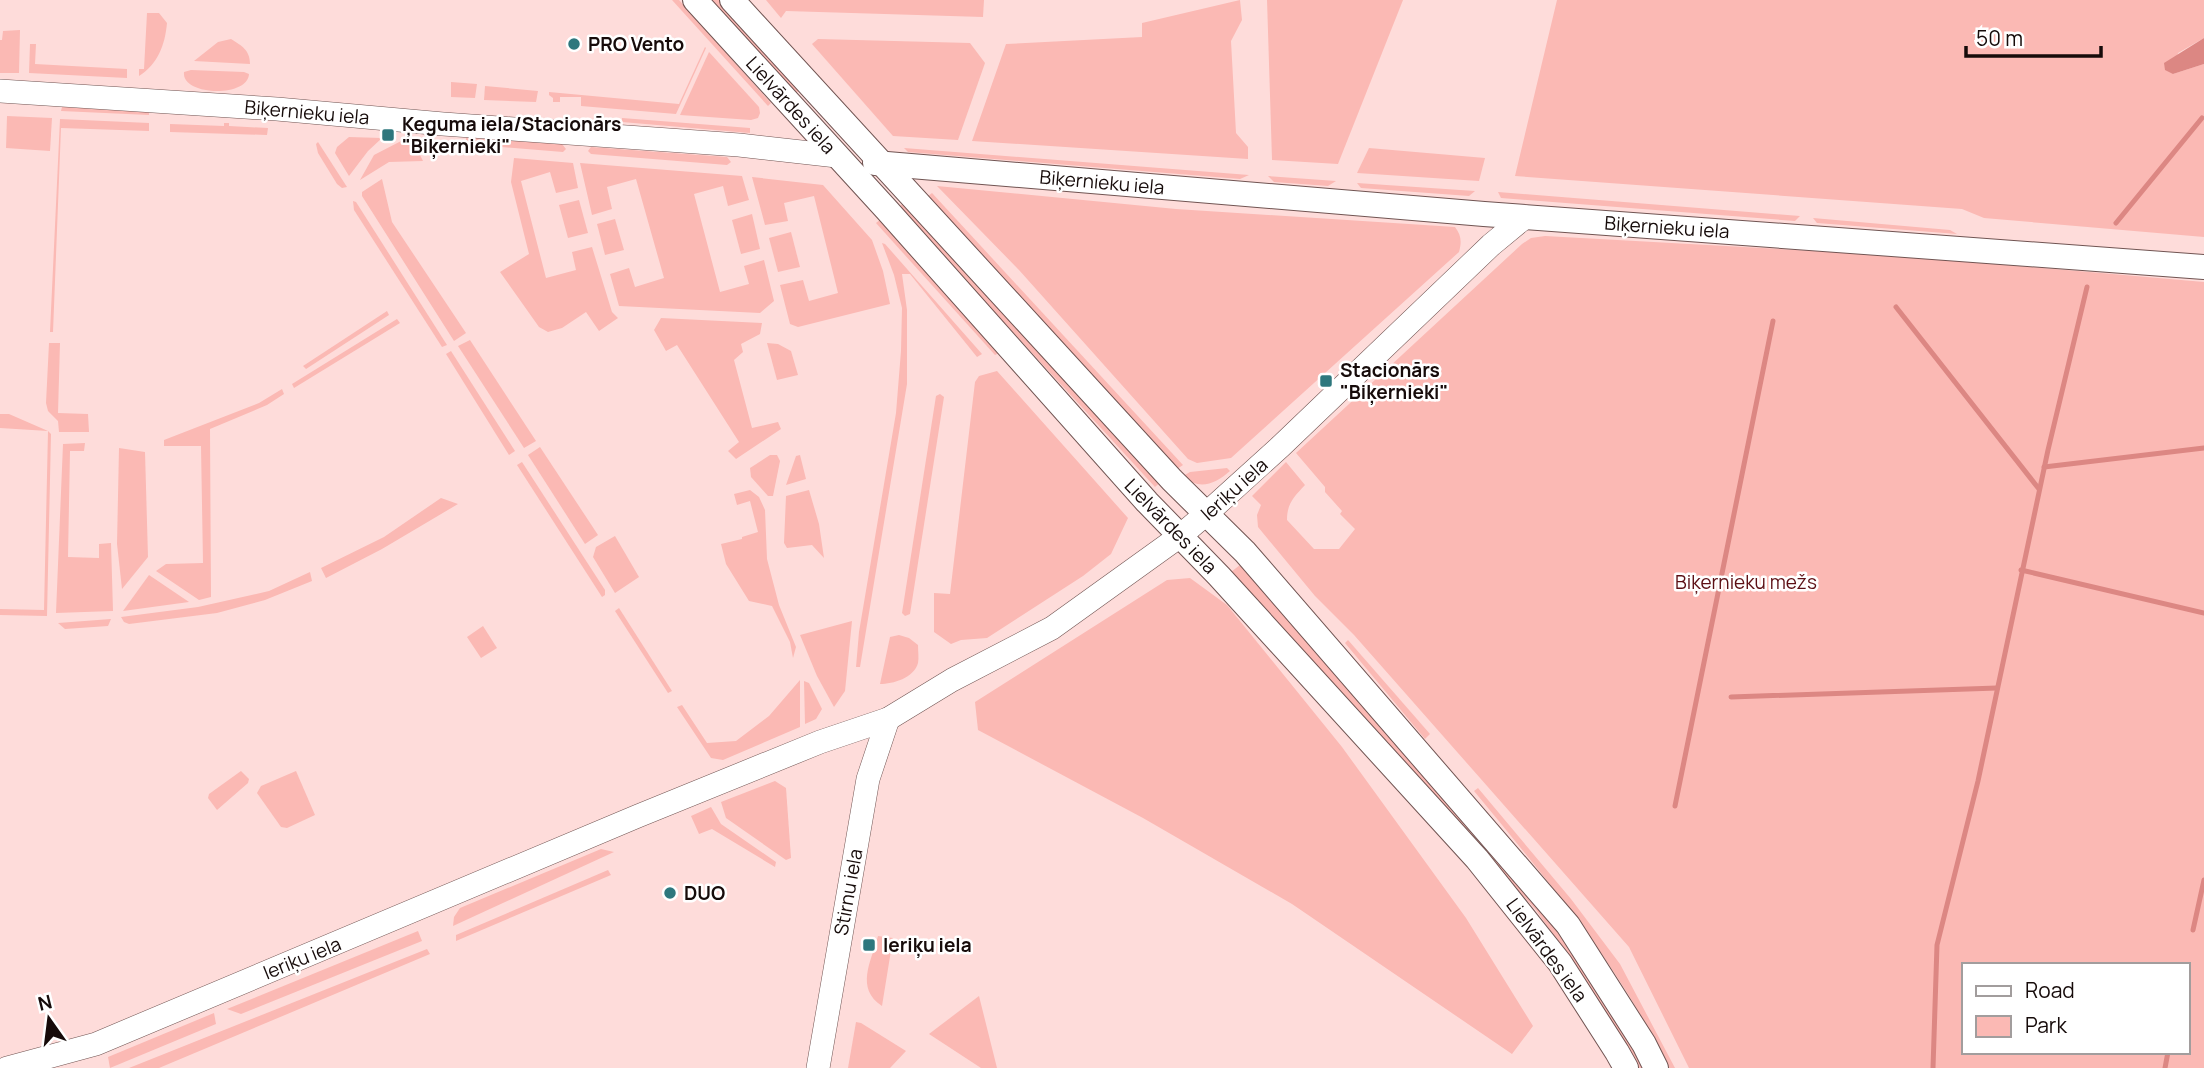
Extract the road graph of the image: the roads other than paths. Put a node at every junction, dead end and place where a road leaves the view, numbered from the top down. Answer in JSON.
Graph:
{"nodes":[{"id":1,"x":695,"y":0,"type":"edge"},
{"id":2,"x":732,"y":0,"type":"edge"},
{"id":3,"x":0,"y":92,"type":"edge"},
{"id":4,"x":837,"y":156,"type":"junction"},
{"id":5,"x":882,"y":164,"type":"junction"},
{"id":6,"x":1524,"y":217,"type":"junction"},
{"id":7,"x":2204,"y":267,"type":"edge"},
{"id":8,"x":1206,"y":514,"type":"junction"},
{"id":9,"x":1180,"y":536,"type":"junction"},
{"id":10,"x":888,"y":719,"type":"junction"},
{"id":11,"x":7,"y":1068,"type":"edge"},
{"id":12,"x":818,"y":1068,"type":"edge"},
{"id":13,"x":1626,"y":1068,"type":"edge"},
{"id":14,"x":1656,"y":1068,"type":"edge"}],
"edges":[{"from":1,"to":4,"type":"main road","name":"Lielvārdes iela"},
{"from":2,"to":5,"type":"main road","name":"Lielvārdes iela"},
{"from":3,"to":4,"type":"street","name":"Biķernieku iela"},
{"from":4,"to":5,"type":"main road","name":"Biķernieku iela"},
{"from":4,"to":9,"type":"main road","name":"Lielvārdes iela"},
{"from":5,"to":6,"type":"main road","name":"Biķernieku iela"},
{"from":5,"to":8,"type":"main road","name":"Lielvārdes iela"},
{"from":6,"to":7,"type":"main road","name":"Biķernieku iela"},
{"from":6,"to":8,"type":"street","name":"Ieriķu iela"},
{"from":8,"to":9,"type":"street","name":"Ieriķu iela"},
{"from":8,"to":14,"type":"main road","name":"Lielvārdes iela"},
{"from":9,"to":10,"type":"street","name":"Ieriķu iela"},
{"from":9,"to":13,"type":"main road","name":"Lielvārdes iela"},
{"from":10,"to":11,"type":"street","name":"Ieriķu iela"},
{"from":10,"to":12,"type":"street","name":"Stirnu iela"}]}
